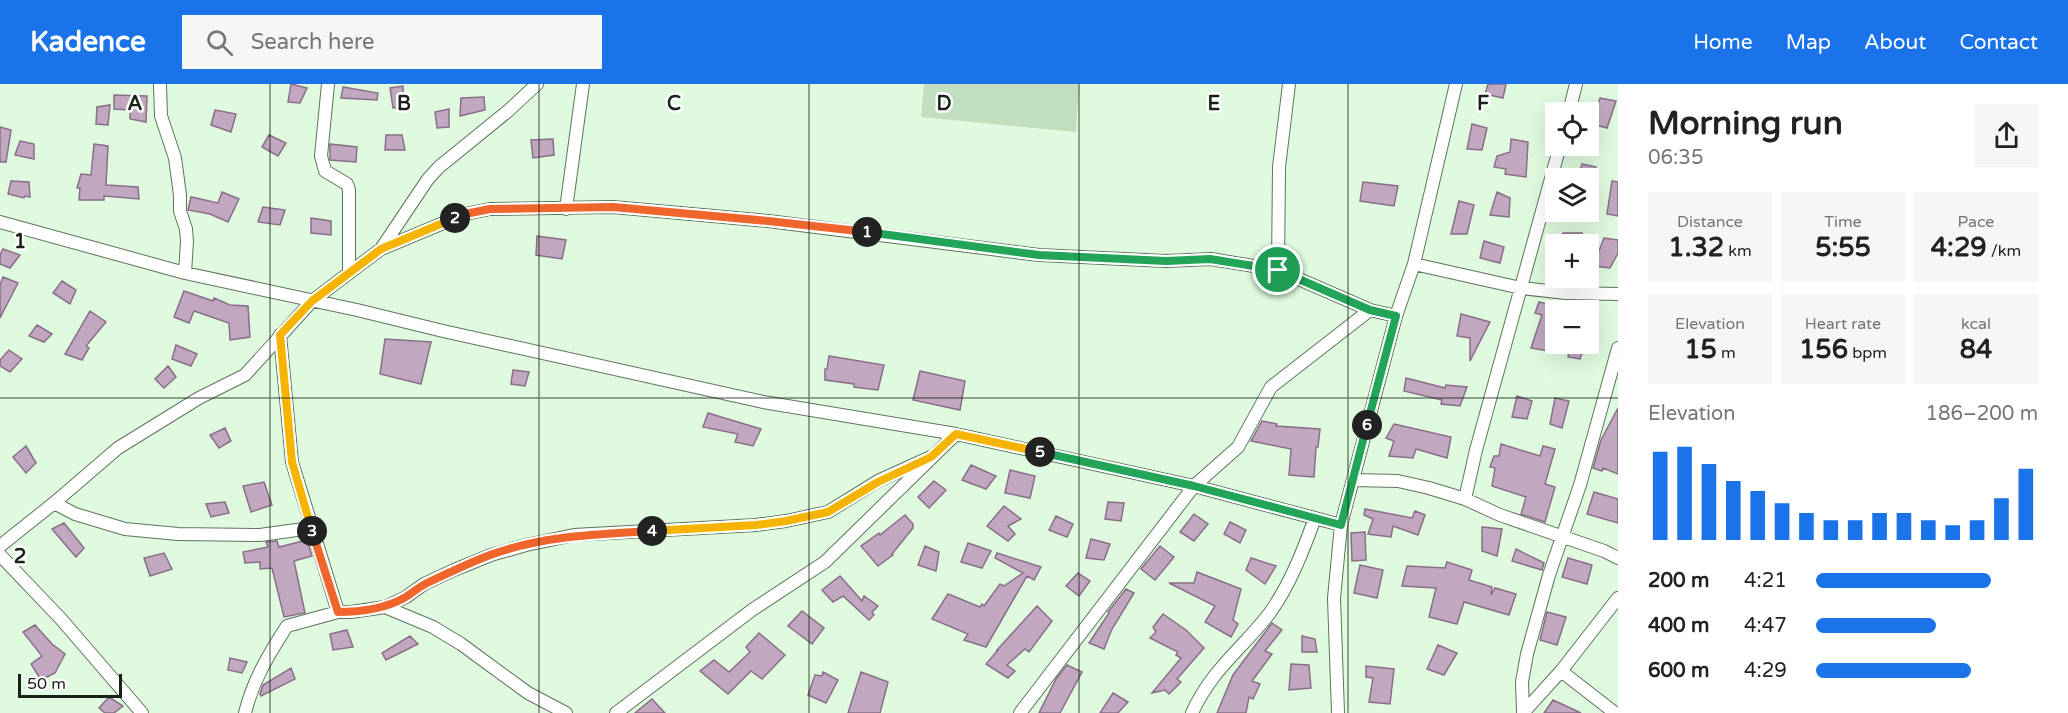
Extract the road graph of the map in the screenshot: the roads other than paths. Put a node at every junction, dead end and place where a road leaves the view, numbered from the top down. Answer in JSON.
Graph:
{"nodes":[{"id":1,"x":160,"y":84,"type":"edge"},
{"id":2,"x":328,"y":84,"type":"edge"},
{"id":3,"x":537,"y":84,"type":"edge"},
{"id":4,"x":583,"y":84,"type":"edge"},
{"id":5,"x":1289,"y":84,"type":"edge"},
{"id":6,"x":1456,"y":84,"type":"edge"},
{"id":7,"x":1576,"y":84,"type":"edge"},
{"id":8,"x":1572,"y":102,"type":"edge"},
{"id":9,"x":1557,"y":156,"type":"edge"},
{"id":10,"x":566,"y":209,"type":"junction"},
{"id":11,"x":0,"y":222,"type":"edge"},
{"id":12,"x":381,"y":249,"type":"junction"},
{"id":13,"x":1414,"y":264,"type":"junction"},
{"id":14,"x":1278,"y":270,"type":"junction"},
{"id":15,"x":185,"y":273,"type":"junction"},
{"id":16,"x":349,"y":273,"type":"junction"},
{"id":17,"x":1521,"y":288,"type":"junction"},
{"id":18,"x":1618,"y":294,"type":"edge"},
{"id":19,"x":312,"y":301,"type":"junction"},
{"id":20,"x":1370,"y":310,"type":"junction"},
{"id":21,"x":1396,"y":316,"type":"junction"},
{"id":22,"x":280,"y":335,"type":"junction"},
{"id":23,"x":1618,"y":348,"type":"edge"},
{"id":24,"x":956,"y":434,"type":"junction"},
{"id":25,"x":931,"y":457,"type":"junction"},
{"id":26,"x":1353,"y":480,"type":"junction"},
{"id":27,"x":1194,"y":486,"type":"junction"},
{"id":28,"x":1465,"y":499,"type":"junction"},
{"id":29,"x":54,"y":503,"type":"junction"},
{"id":30,"x":1315,"y":518,"type":"junction"},
{"id":31,"x":1341,"y":525,"type":"junction"},
{"id":32,"x":311,"y":528,"type":"junction"},
{"id":33,"x":1563,"y":538,"type":"junction"},
{"id":34,"x":0,"y":546,"type":"edge"},
{"id":35,"x":0,"y":555,"type":"edge"},
{"id":36,"x":1618,"y":558,"type":"edge"},
{"id":37,"x":1618,"y":598,"type":"edge"},
{"id":38,"x":385,"y":607,"type":"junction"},
{"id":39,"x":338,"y":612,"type":"junction"},
{"id":40,"x":1561,"y":671,"type":"junction"},
{"id":41,"x":620,"y":712,"type":"edge"},
{"id":42,"x":1523,"y":712,"type":"edge"},
{"id":43,"x":142,"y":713,"type":"edge"},
{"id":44,"x":245,"y":713,"type":"edge"},
{"id":45,"x":566,"y":713,"type":"edge"},
{"id":46,"x":1020,"y":713,"type":"edge"},
{"id":47,"x":1192,"y":713,"type":"edge"},
{"id":48,"x":1338,"y":713,"type":"edge"},
{"id":49,"x":1615,"y":713,"type":"edge"}],
"edges":[{"from":1,"to":15,"type":"street"},
{"from":2,"to":16,"type":"street"},
{"from":3,"to":12,"type":"street"},
{"from":4,"to":10,"type":"street"},
{"from":5,"to":14,"type":"street"},
{"from":6,"to":13,"type":"street"},
{"from":7,"to":8,"type":"street"},
{"from":9,"to":17,"type":"street"},
{"from":10,"to":12,"type":"street"},
{"from":10,"to":14,"type":"street"},
{"from":11,"to":15,"type":"street"},
{"from":12,"to":16,"type":"street"},
{"from":13,"to":17,"type":"street"},
{"from":13,"to":21,"type":"street"},
{"from":14,"to":20,"type":"street"},
{"from":15,"to":19,"type":"street"},
{"from":16,"to":19,"type":"street"},
{"from":17,"to":18,"type":"street"},
{"from":17,"to":28,"type":"street"},
{"from":19,"to":22,"type":"street"},
{"from":19,"to":24,"type":"street"},
{"from":20,"to":21,"type":"street"},
{"from":20,"to":27,"type":"street"},
{"from":21,"to":26,"type":"street"},
{"from":22,"to":29,"type":"street"},
{"from":22,"to":32,"type":"street"},
{"from":23,"to":33,"type":"street"},
{"from":24,"to":25,"type":"street"},
{"from":24,"to":27,"type":"street"},
{"from":25,"to":38,"type":"street"},
{"from":25,"to":41,"type":"street"},
{"from":26,"to":28,"type":"street"},
{"from":26,"to":31,"type":"street"},
{"from":27,"to":30,"type":"street"},
{"from":27,"to":46,"type":"street"},
{"from":28,"to":33,"type":"street"},
{"from":29,"to":32,"type":"street"},
{"from":29,"to":34,"type":"street"},
{"from":30,"to":31,"type":"street"},
{"from":30,"to":47,"type":"street"},
{"from":31,"to":48,"type":"street"},
{"from":32,"to":39,"type":"street"},
{"from":33,"to":36,"type":"street"},
{"from":33,"to":42,"type":"street"},
{"from":35,"to":43,"type":"street"},
{"from":37,"to":40,"type":"street"},
{"from":38,"to":39,"type":"street"},
{"from":38,"to":45,"type":"street"},
{"from":39,"to":44,"type":"street"},
{"from":40,"to":42,"type":"street"},
{"from":40,"to":49,"type":"street"}]}
